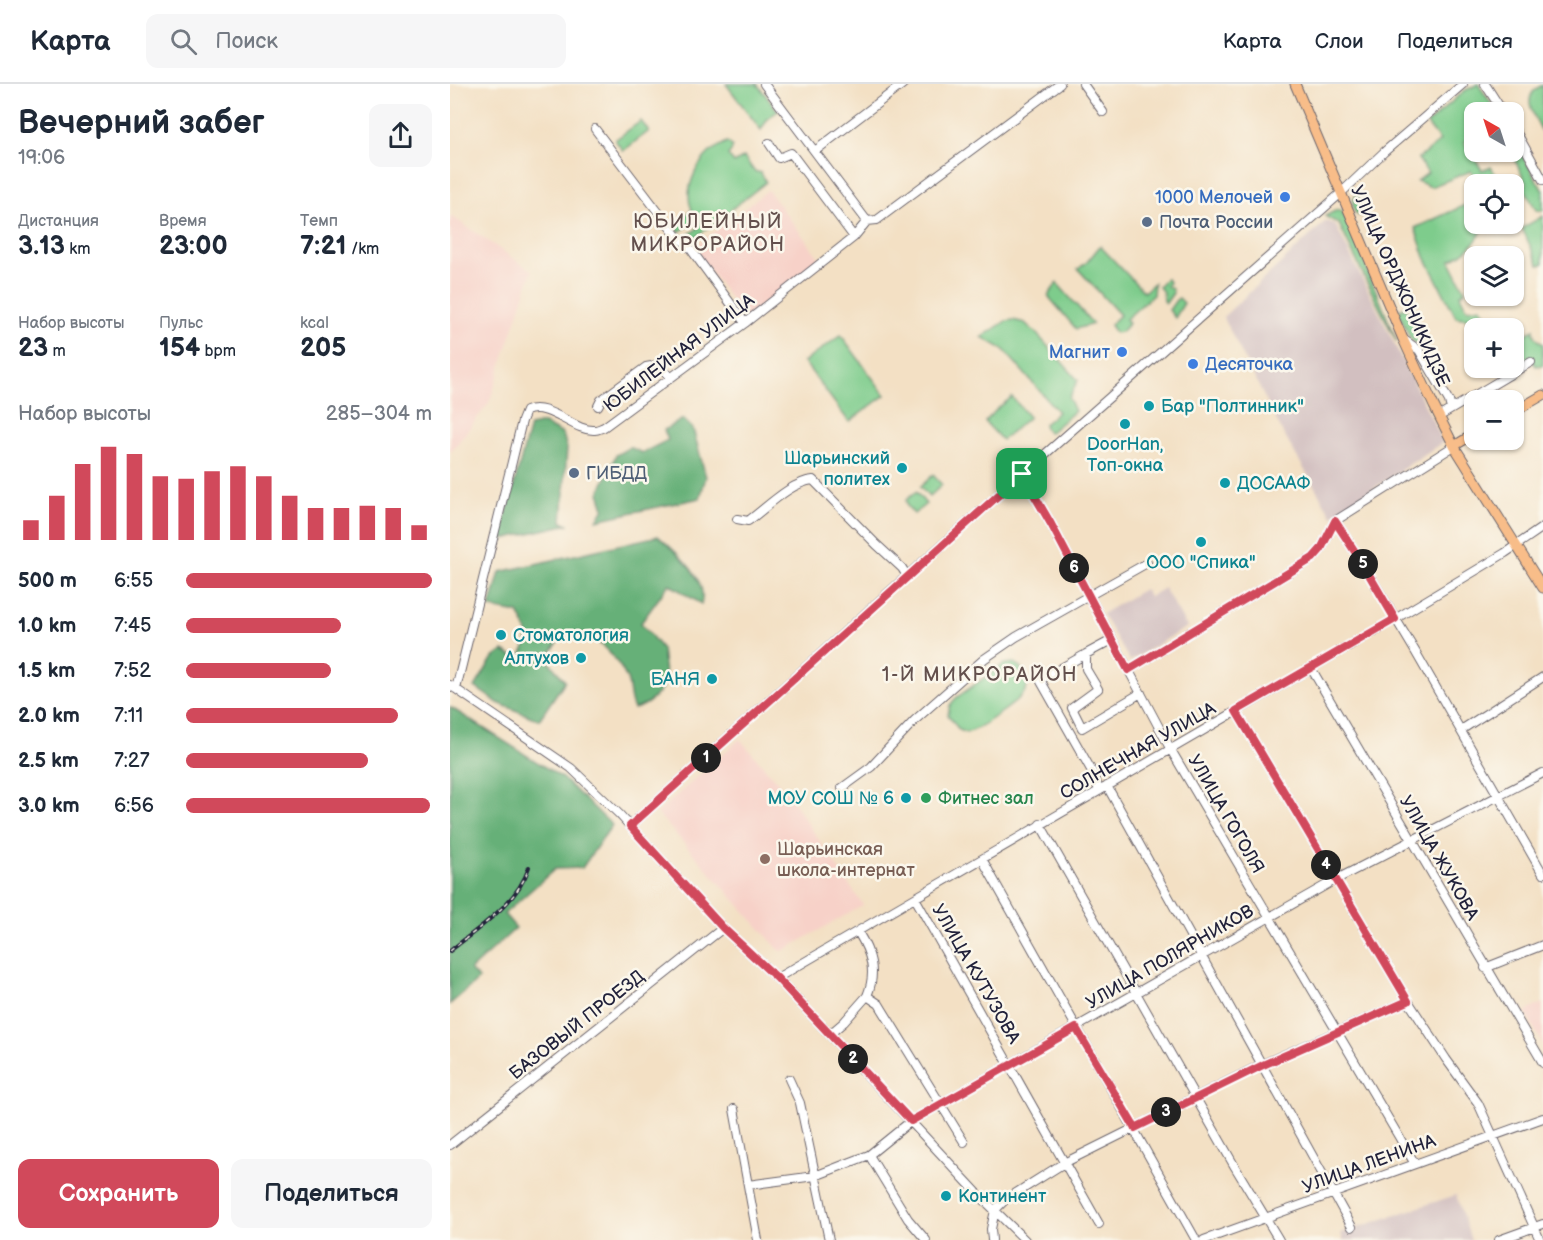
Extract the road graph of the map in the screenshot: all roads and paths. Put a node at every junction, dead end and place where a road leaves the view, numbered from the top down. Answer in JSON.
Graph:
{"nodes":[{"id":1,"x":764,"y":84,"type":"edge"},
{"id":2,"x":903,"y":84,"type":"edge"},
{"id":3,"x":1060,"y":84,"type":"edge"},
{"id":4,"x":1083,"y":84,"type":"edge"},
{"id":5,"x":1295,"y":84,"type":"edge"},
{"id":6,"x":1463,"y":84,"type":"edge"},
{"id":7,"x":1485,"y":84,"type":"edge"},
{"id":8,"x":1497,"y":102,"type":"edge"},
{"id":9,"x":1103,"y":112,"type":"dead end"},
{"id":10,"x":595,"y":129,"type":"dead end"},
{"id":11,"x":769,"y":143,"type":"dead end"},
{"id":12,"x":1524,"y":146,"type":"edge"},
{"id":13,"x":814,"y":151,"type":"junction"},
{"id":14,"x":1543,"y":180,"type":"edge"},
{"id":15,"x":1341,"y":193,"type":"junction"},
{"id":16,"x":867,"y":221,"type":"junction"},
{"id":17,"x":854,"y":237,"type":"junction"},
{"id":18,"x":745,"y":323,"type":"junction"},
{"id":19,"x":1403,"y":339,"type":"junction"},
{"id":20,"x":1532,"y":362,"type":"dead end"},
{"id":21,"x":671,"y":377,"type":"junction"},
{"id":22,"x":1543,"y":395,"type":"edge"},
{"id":23,"x":598,"y":406,"type":"dead end"},
{"id":24,"x":1524,"y":406,"type":"edge"},
{"id":25,"x":1452,"y":410,"type":"junction"},
{"id":26,"x":1440,"y":416,"type":"junction"},
{"id":27,"x":1464,"y":440,"type":"edge"},
{"id":28,"x":1454,"y":446,"type":"junction"},
{"id":29,"x":1022,"y":474,"type":"junction"},
{"id":30,"x":737,"y":519,"type":"dead end"},
{"id":31,"x":1335,"y":521,"type":"junction"},
{"id":32,"x":1543,"y":527,"type":"edge"},
{"id":33,"x":1515,"y":545,"type":"junction"},
{"id":34,"x":1147,"y":563,"type":"dead end"},
{"id":35,"x":907,"y":576,"type":"junction"},
{"id":36,"x":1543,"y":588,"type":"edge"},
{"id":37,"x":1089,"y":597,"type":"junction"},
{"id":38,"x":1395,"y":619,"type":"junction"},
{"id":39,"x":1112,"y":640,"type":"junction"},
{"id":40,"x":1086,"y":654,"type":"junction"},
{"id":41,"x":1311,"y":668,"type":"junction"},
{"id":42,"x":1128,"y":670,"type":"junction"},
{"id":43,"x":1543,"y":677,"type":"edge"},
{"id":44,"x":453,"y":687,"type":"edge"},
{"id":45,"x":1141,"y":693,"type":"junction"},
{"id":46,"x":1236,"y":711,"type":"junction"},
{"id":47,"x":1461,"y":730,"type":"junction"},
{"id":48,"x":1171,"y":750,"type":"junction"},
{"id":49,"x":1543,"y":773,"type":"edge"},
{"id":50,"x":1107,"y":786,"type":"junction"},
{"id":51,"x":842,"y":788,"type":"dead end"},
{"id":52,"x":1099,"y":791,"type":"junction"},
{"id":53,"x":1497,"y":796,"type":"junction"},
{"id":54,"x":1040,"y":824,"type":"junction"},
{"id":55,"x":630,"y":826,"type":"junction"},
{"id":56,"x":1411,"y":840,"type":"junction"},
{"id":57,"x":982,"y":859,"type":"junction"},
{"id":58,"x":1541,"y":866,"type":"edge"},
{"id":59,"x":1543,"y":874,"type":"edge"},
{"id":60,"x":1335,"y":880,"type":"junction"},
{"id":61,"x":915,"y":898,"type":"junction"},
{"id":62,"x":1270,"y":916,"type":"junction"},
{"id":63,"x":723,"y":928,"type":"junction"},
{"id":64,"x":858,"y":932,"type":"junction"},
{"id":65,"x":1543,"y":945,"type":"edge"},
{"id":66,"x":1202,"y":955,"type":"junction"},
{"id":67,"x":1485,"y":968,"type":"junction"},
{"id":68,"x":777,"y":978,"type":"junction"},
{"id":69,"x":1137,"y":993,"type":"junction"},
{"id":70,"x":867,"y":996,"type":"junction"},
{"id":71,"x":1408,"y":1001,"type":"junction"},
{"id":72,"x":1076,"y":1028,"type":"junction"},
{"id":73,"x":1336,"y":1032,"type":"junction"},
{"id":74,"x":830,"y":1034,"type":"junction"},
{"id":75,"x":1543,"y":1063,"type":"edge"},
{"id":76,"x":1010,"y":1064,"type":"junction"},
{"id":77,"x":1263,"y":1065,"type":"junction"},
{"id":78,"x":789,"y":1079,"type":"dead end"},
{"id":79,"x":1196,"y":1096,"type":"junction"},
{"id":80,"x":941,"y":1104,"type":"junction"},
{"id":81,"x":734,"y":1109,"type":"dead end"},
{"id":82,"x":1543,"y":1118,"type":"edge"},
{"id":83,"x":911,"y":1121,"type":"junction"},
{"id":84,"x":1135,"y":1128,"type":"junction"},
{"id":85,"x":1494,"y":1135,"type":"junction"},
{"id":86,"x":964,"y":1142,"type":"dead end"},
{"id":87,"x":450,"y":1145,"type":"edge"},
{"id":88,"x":869,"y":1155,"type":"junction"},
{"id":89,"x":1064,"y":1163,"type":"junction"},
{"id":90,"x":1415,"y":1164,"type":"junction"},
{"id":91,"x":815,"y":1176,"type":"junction"},
{"id":92,"x":748,"y":1185,"type":"junction"},
{"id":93,"x":1332,"y":1193,"type":"junction"},
{"id":94,"x":994,"y":1210,"type":"junction"},
{"id":95,"x":1266,"y":1217,"type":"junction"},
{"id":96,"x":1099,"y":1224,"type":"dead end"},
{"id":97,"x":1543,"y":1224,"type":"edge"},
{"id":98,"x":1352,"y":1227,"type":"dead end"},
{"id":99,"x":1534,"y":1227,"type":"junction"},
{"id":100,"x":758,"y":1240,"type":"edge"},
{"id":101,"x":829,"y":1240,"type":"edge"},
{"id":102,"x":926,"y":1240,"type":"edge"},
{"id":103,"x":992,"y":1240,"type":"edge"},
{"id":104,"x":1025,"y":1240,"type":"edge"},
{"id":105,"x":1196,"y":1240,"type":"edge"},
{"id":106,"x":1204,"y":1240,"type":"edge"},
{"id":107,"x":1279,"y":1240,"type":"edge"},
{"id":108,"x":1499,"y":1240,"type":"edge"},
{"id":109,"x":1540,"y":1240,"type":"edge"}],
"edges":[{"from":1,"to":13,"type":"street"},
{"from":2,"to":13,"type":"street"},
{"from":3,"to":16,"type":"street"},
{"from":4,"to":9,"type":"street"},
{"from":5,"to":15,"type":"main road","name":"УЛИЦА ОРДЖОНИКИДЗЕ"},
{"from":6,"to":15,"type":"street"},
{"from":7,"to":8,"type":"street"},
{"from":10,"to":18,"type":"street"},
{"from":11,"to":17,"type":"street"},
{"from":12,"to":14,"type":"street"},
{"from":13,"to":16,"type":"street"},
{"from":15,"to":19,"type":"main road","name":"УЛИЦА ОРДЖОНИКИДЗЕ"},
{"from":15,"to":29,"type":"street"},
{"from":16,"to":17,"type":"street","name":"ЮБИЛЕЙНАЯ УЛИЦА"},
{"from":17,"to":18,"type":"street","name":"ЮБИЛЕЙНАЯ УЛИЦА"},
{"from":18,"to":21,"type":"street","name":"ЮБИЛЕЙНАЯ УЛИЦА"},
{"from":19,"to":25,"type":"street"},
{"from":19,"to":26,"type":"main road","name":"УЛИЦА ОРДЖОНИКИДЗЕ"},
{"from":20,"to":25,"type":"street"},
{"from":21,"to":23,"type":"street"},
{"from":21,"to":44,"type":"street","name":"ЮБИЛЕЙНАЯ УЛИЦА"},
{"from":22,"to":24,"type":"main road"},
{"from":25,"to":26,"type":"street"},
{"from":26,"to":28,"type":"main road","name":"УЛИЦА ОРДЖОНИКИДЗЕ"},
{"from":27,"to":28,"type":"main road"},
{"from":28,"to":31,"type":"street"},
{"from":28,"to":33,"type":"main road","name":"УЛИЦА ОРДЖОНИКИДЗЕ"},
{"from":29,"to":35,"type":"street"},
{"from":29,"to":37,"type":"street","name":"УЛИЦА ГОГОЛЯ"},
{"from":30,"to":35,"type":"street"},
{"from":31,"to":38,"type":"street"},
{"from":31,"to":42,"type":"street"},
{"from":32,"to":33,"type":"street","name":"СОЛНЕЧНАЯ УЛИЦА"},
{"from":33,"to":36,"type":"main road","name":"УЛИЦА ОРДЖОНИКИДЗЕ"},
{"from":33,"to":38,"type":"street","name":"СОЛНЕЧНАЯ УЛИЦА"},
{"from":34,"to":37,"type":"street"},
{"from":35,"to":55,"type":"street"},
{"from":37,"to":39,"type":"street","name":"УЛИЦА ГОГОЛЯ"},
{"from":37,"to":51,"type":"street"},
{"from":38,"to":41,"type":"street","name":"СОЛНЕЧНАЯ УЛИЦА"},
{"from":38,"to":47,"type":"street"},
{"from":39,"to":40,"type":"street"},
{"from":39,"to":42,"type":"street","name":"УЛИЦА ГОГОЛЯ"},
{"from":40,"to":45,"type":"street"},
{"from":40,"to":52,"type":"street"},
{"from":41,"to":46,"type":"street","name":"СОЛНЕЧНАЯ УЛИЦА"},
{"from":41,"to":56,"type":"street","name":"УЛИЦА ЖУКОВА"},
{"from":42,"to":45,"type":"street","name":"УЛИЦА ГОГОЛЯ"},
{"from":43,"to":47,"type":"street"},
{"from":44,"to":55,"type":"street"},
{"from":45,"to":48,"type":"street","name":"УЛИЦА ГОГОЛЯ"},
{"from":46,"to":48,"type":"street","name":"СОЛНЕЧНАЯ УЛИЦА"},
{"from":46,"to":60,"type":"street"},
{"from":47,"to":53,"type":"street"},
{"from":48,"to":50,"type":"street","name":"СОЛНЕЧНАЯ УЛИЦА"},
{"from":48,"to":62,"type":"street","name":"УЛИЦА ГОГОЛЯ"},
{"from":49,"to":53,"type":"street","name":"УЛИЦА ПОЛЯРНИКОВ"},
{"from":50,"to":52,"type":"street","name":"СОЛНЕЧНАЯ УЛИЦА"},
{"from":50,"to":66,"type":"street"},
{"from":52,"to":54,"type":"street","name":"СОЛНЕЧНАЯ УЛИЦА"},
{"from":53,"to":56,"type":"street","name":"УЛИЦА ПОЛЯРНИКОВ"},
{"from":53,"to":58,"type":"street"},
{"from":54,"to":57,"type":"street","name":"СОЛНЕЧНАЯ УЛИЦА"},
{"from":54,"to":69,"type":"street"},
{"from":55,"to":63,"type":"street"},
{"from":56,"to":60,"type":"street","name":"УЛИЦА ПОЛЯРНИКОВ"},
{"from":56,"to":67,"type":"street","name":"УЛИЦА ЖУКОВА"},
{"from":57,"to":61,"type":"street","name":"СОЛНЕЧНАЯ УЛИЦА"},
{"from":57,"to":72,"type":"street"},
{"from":58,"to":59,"type":"street"},
{"from":60,"to":62,"type":"street","name":"УЛИЦА ПОЛЯРНИКОВ"},
{"from":60,"to":71,"type":"street"},
{"from":61,"to":64,"type":"street","name":"СОЛНЕЧНАЯ УЛИЦА"},
{"from":61,"to":76,"type":"street","name":"УЛИЦА КУТУЗОВА"},
{"from":62,"to":66,"type":"street","name":"УЛИЦА ПОЛЯРНИКОВ"},
{"from":62,"to":73,"type":"street","name":"УЛИЦА ГОГОЛЯ"},
{"from":63,"to":68,"type":"street"},
{"from":63,"to":87,"type":"street","name":"БАЗОВЫЙ ПРОЕЗД"},
{"from":64,"to":68,"type":"street","name":"СОЛНЕЧНАЯ УЛИЦА"},
{"from":64,"to":70,"type":"street"},
{"from":65,"to":67,"type":"street"},
{"from":66,"to":69,"type":"street","name":"УЛИЦА ПОЛЯРНИКОВ"},
{"from":66,"to":77,"type":"street"},
{"from":67,"to":75,"type":"street","name":"УЛИЦА ЖУКОВА"},
{"from":68,"to":74,"type":"street"},
{"from":69,"to":72,"type":"street","name":"УЛИЦА ПОЛЯРНИКОВ"},
{"from":69,"to":79,"type":"street"},
{"from":70,"to":74,"type":"street"},
{"from":70,"to":80,"type":"street"},
{"from":71,"to":73,"type":"street"},
{"from":71,"to":85,"type":"street"},
{"from":72,"to":76,"type":"street","name":"УЛИЦА ПОЛЯРНИКОВ"},
{"from":72,"to":84,"type":"street"},
{"from":73,"to":77,"type":"street"},
{"from":73,"to":90,"type":"street","name":"УЛИЦА ГОГОЛЯ"},
{"from":74,"to":83,"type":"street"},
{"from":76,"to":80,"type":"street","name":"УЛИЦА ПОЛЯРНИКОВ"},
{"from":76,"to":89,"type":"street","name":"УЛИЦА КУТУЗОВА"},
{"from":77,"to":79,"type":"street"},
{"from":77,"to":93,"type":"street"},
{"from":78,"to":91,"type":"street"},
{"from":79,"to":84,"type":"street"},
{"from":79,"to":95,"type":"street"},
{"from":80,"to":83,"type":"street","name":"УЛИЦА ПОЛЯРНИКОВ"},
{"from":80,"to":86,"type":"street"},
{"from":81,"to":92,"type":"street"},
{"from":82,"to":85,"type":"street","name":"УЛИЦА ЛЕНИНА"},
{"from":83,"to":88,"type":"street","name":"УЛИЦА ПОЛЯРНИКОВ"},
{"from":83,"to":94,"type":"street"},
{"from":84,"to":89,"type":"street"},
{"from":84,"to":105,"type":"street"},
{"from":85,"to":90,"type":"street","name":"УЛИЦА ЛЕНИНА"},
{"from":85,"to":99,"type":"street"},
{"from":88,"to":91,"type":"street","name":"УЛИЦА ПОЛЯРНИКОВ"},
{"from":88,"to":102,"type":"street"},
{"from":89,"to":94,"type":"street"},
{"from":89,"to":96,"type":"street","name":"УЛИЦА КУТУЗОВА"},
{"from":90,"to":93,"type":"street","name":"УЛИЦА ЛЕНИНА"},
{"from":91,"to":92,"type":"street","name":"УЛИЦА ПОЛЯРНИКОВ"},
{"from":91,"to":101,"type":"street"},
{"from":92,"to":100,"type":"street"},
{"from":93,"to":95,"type":"street","name":"УЛИЦА ЛЕНИНА"},
{"from":93,"to":98,"type":"street"},
{"from":94,"to":103,"type":"street"},
{"from":94,"to":104,"type":"street"},
{"from":95,"to":106,"type":"street","name":"УЛИЦА ЛЕНИНА"},
{"from":95,"to":107,"type":"street"},
{"from":97,"to":99,"type":"street"},
{"from":99,"to":108,"type":"street"},
{"from":99,"to":109,"type":"street"}]}
